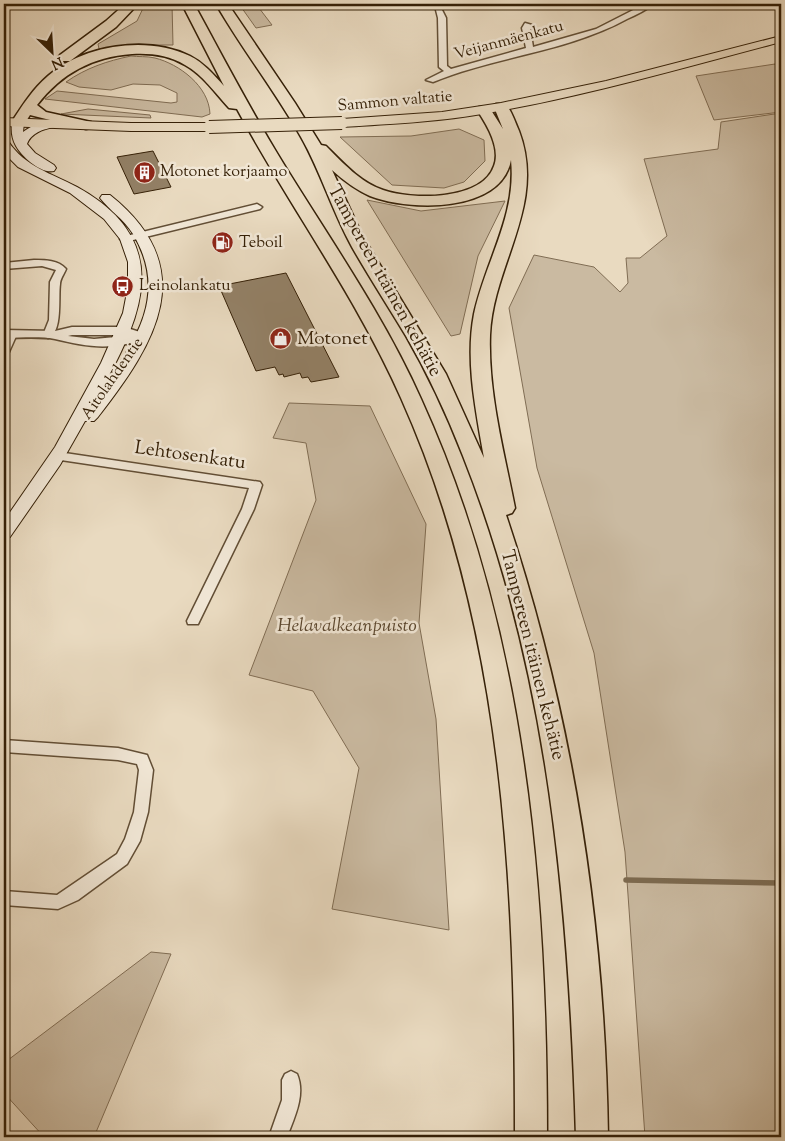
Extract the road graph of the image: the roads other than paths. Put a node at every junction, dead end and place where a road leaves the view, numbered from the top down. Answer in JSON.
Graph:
{"nodes":[{"id":1,"x":132,"y":4,"type":"edge"},
{"id":2,"x":188,"y":4,"type":"edge"},
{"id":3,"x":222,"y":4,"type":"edge"},
{"id":4,"x":650,"y":4,"type":"edge"},
{"id":5,"x":438,"y":12,"type":"dead end"},
{"id":6,"x":528,"y":25,"type":"dead end"},
{"id":7,"x":781,"y":39,"type":"edge"},
{"id":8,"x":530,"y":49,"type":"junction"},
{"id":9,"x":450,"y":72,"type":"junction"},
{"id":10,"x":430,"y":80,"type":"dead end"},
{"id":11,"x":29,"y":104,"type":"junction"},
{"id":12,"x":492,"y":109,"type":"junction"},
{"id":13,"x":8,"y":122,"type":"edge"},
{"id":14,"x":54,"y":124,"type":"junction"},
{"id":15,"x":86,"y":125,"type":"junction"},
{"id":16,"x":209,"y":127,"type":"joint"},
{"id":17,"x":255,"y":128,"type":"junction"},
{"id":18,"x":310,"y":138,"type":"junction"},
{"id":19,"x":4,"y":144,"type":"edge"},
{"id":20,"x":21,"y":145,"type":"junction"},
{"id":21,"x":257,"y":207,"type":"dead end"},
{"id":22,"x":141,"y":236,"type":"junction"},
{"id":23,"x":125,"y":239,"type":"junction"},
{"id":24,"x":4,"y":266,"type":"edge"},
{"id":25,"x":8,"y":334,"type":"edge"},
{"id":26,"x":52,"y":335,"type":"junction"},
{"id":27,"x":122,"y":336,"type":"junction"},
{"id":28,"x":142,"y":337,"type":"junction"},
{"id":29,"x":4,"y":352,"type":"edge"},
{"id":30,"x":71,"y":435,"type":"junction"},
{"id":31,"x":58,"y":456,"type":"junction"},
{"id":32,"x":4,"y":533,"type":"edge"},
{"id":33,"x":511,"y":561,"type":"junction"},
{"id":34,"x":193,"y":621,"type":"dead end"},
{"id":35,"x":4,"y":746,"type":"edge"},
{"id":36,"x":4,"y":898,"type":"edge"},
{"id":37,"x":291,"y":1080,"type":"dead end"},
{"id":38,"x":278,"y":1137,"type":"edge"},
{"id":39,"x":531,"y":1137,"type":"edge"},
{"id":40,"x":592,"y":1137,"type":"edge"}],
"edges":[{"from":1,"to":13,"type":"highway"},
{"from":2,"to":17,"type":"highway","name":"Tampereen itäinen kehätie"},
{"from":3,"to":18,"type":"highway","name":"Tampereen itäinen kehätie"},
{"from":4,"to":8,"type":"street","name":"Veijanmäenkatu"},
{"from":5,"to":9,"type":"street"},
{"from":6,"to":8,"type":"street"},
{"from":7,"to":12,"type":"main road","name":"Sammon valtatie"},
{"from":8,"to":9,"type":"street","name":"Veijanmäenkatu"},
{"from":9,"to":10,"type":"street","name":"Veijanmäenkatu"},
{"from":11,"to":13,"type":"highway"},
{"from":11,"to":15,"type":"highway"},
{"from":11,"to":17,"type":"highway"},
{"from":12,"to":16,"type":"main road","name":"Sammon valtatie","bridge":true},
{"from":12,"to":18,"type":"highway"},
{"from":12,"to":33,"type":"highway"},
{"from":13,"to":14,"type":"main road","name":"Sammon valtatie"},
{"from":13,"to":20,"type":"main road"},
{"from":14,"to":15,"type":"main road","name":"Sammon valtatie"},
{"from":14,"to":20,"type":"main road"},
{"from":15,"to":16,"type":"main road","name":"Sammon valtatie"},
{"from":17,"to":39,"type":"highway","name":"Tampereen itäinen kehätie"},
{"from":18,"to":33,"type":"highway","name":"Tampereen itäinen kehätie"},
{"from":19,"to":23,"type":"main road","name":"Aitolahdentie"},
{"from":20,"to":22,"type":"main road","name":"Aitolahdentie"},
{"from":21,"to":22,"type":"street"},
{"from":22,"to":23,"type":"street"},
{"from":22,"to":28,"type":"main road","name":"Aitolahdentie"},
{"from":23,"to":27,"type":"main road","name":"Aitolahdentie"},
{"from":24,"to":26,"type":"street"},
{"from":25,"to":26,"type":"street"},
{"from":25,"to":29,"type":"street"},
{"from":26,"to":27,"type":"street"},
{"from":27,"to":28,"type":"street"},
{"from":27,"to":30,"type":"main road","name":"Aitolahdentie"},
{"from":28,"to":30,"type":"main road","name":"Aitolahdentie"},
{"from":30,"to":31,"type":"main road","name":"Aitolahdentie"},
{"from":31,"to":32,"type":"main road","name":"Aitolahdentie"},
{"from":31,"to":34,"type":"street","name":"Lehtosenkatu"},
{"from":33,"to":40,"type":"highway","name":"Tampereen itäinen kehätie"},
{"from":35,"to":36,"type":"street"},
{"from":37,"to":38,"type":"street"}]}
